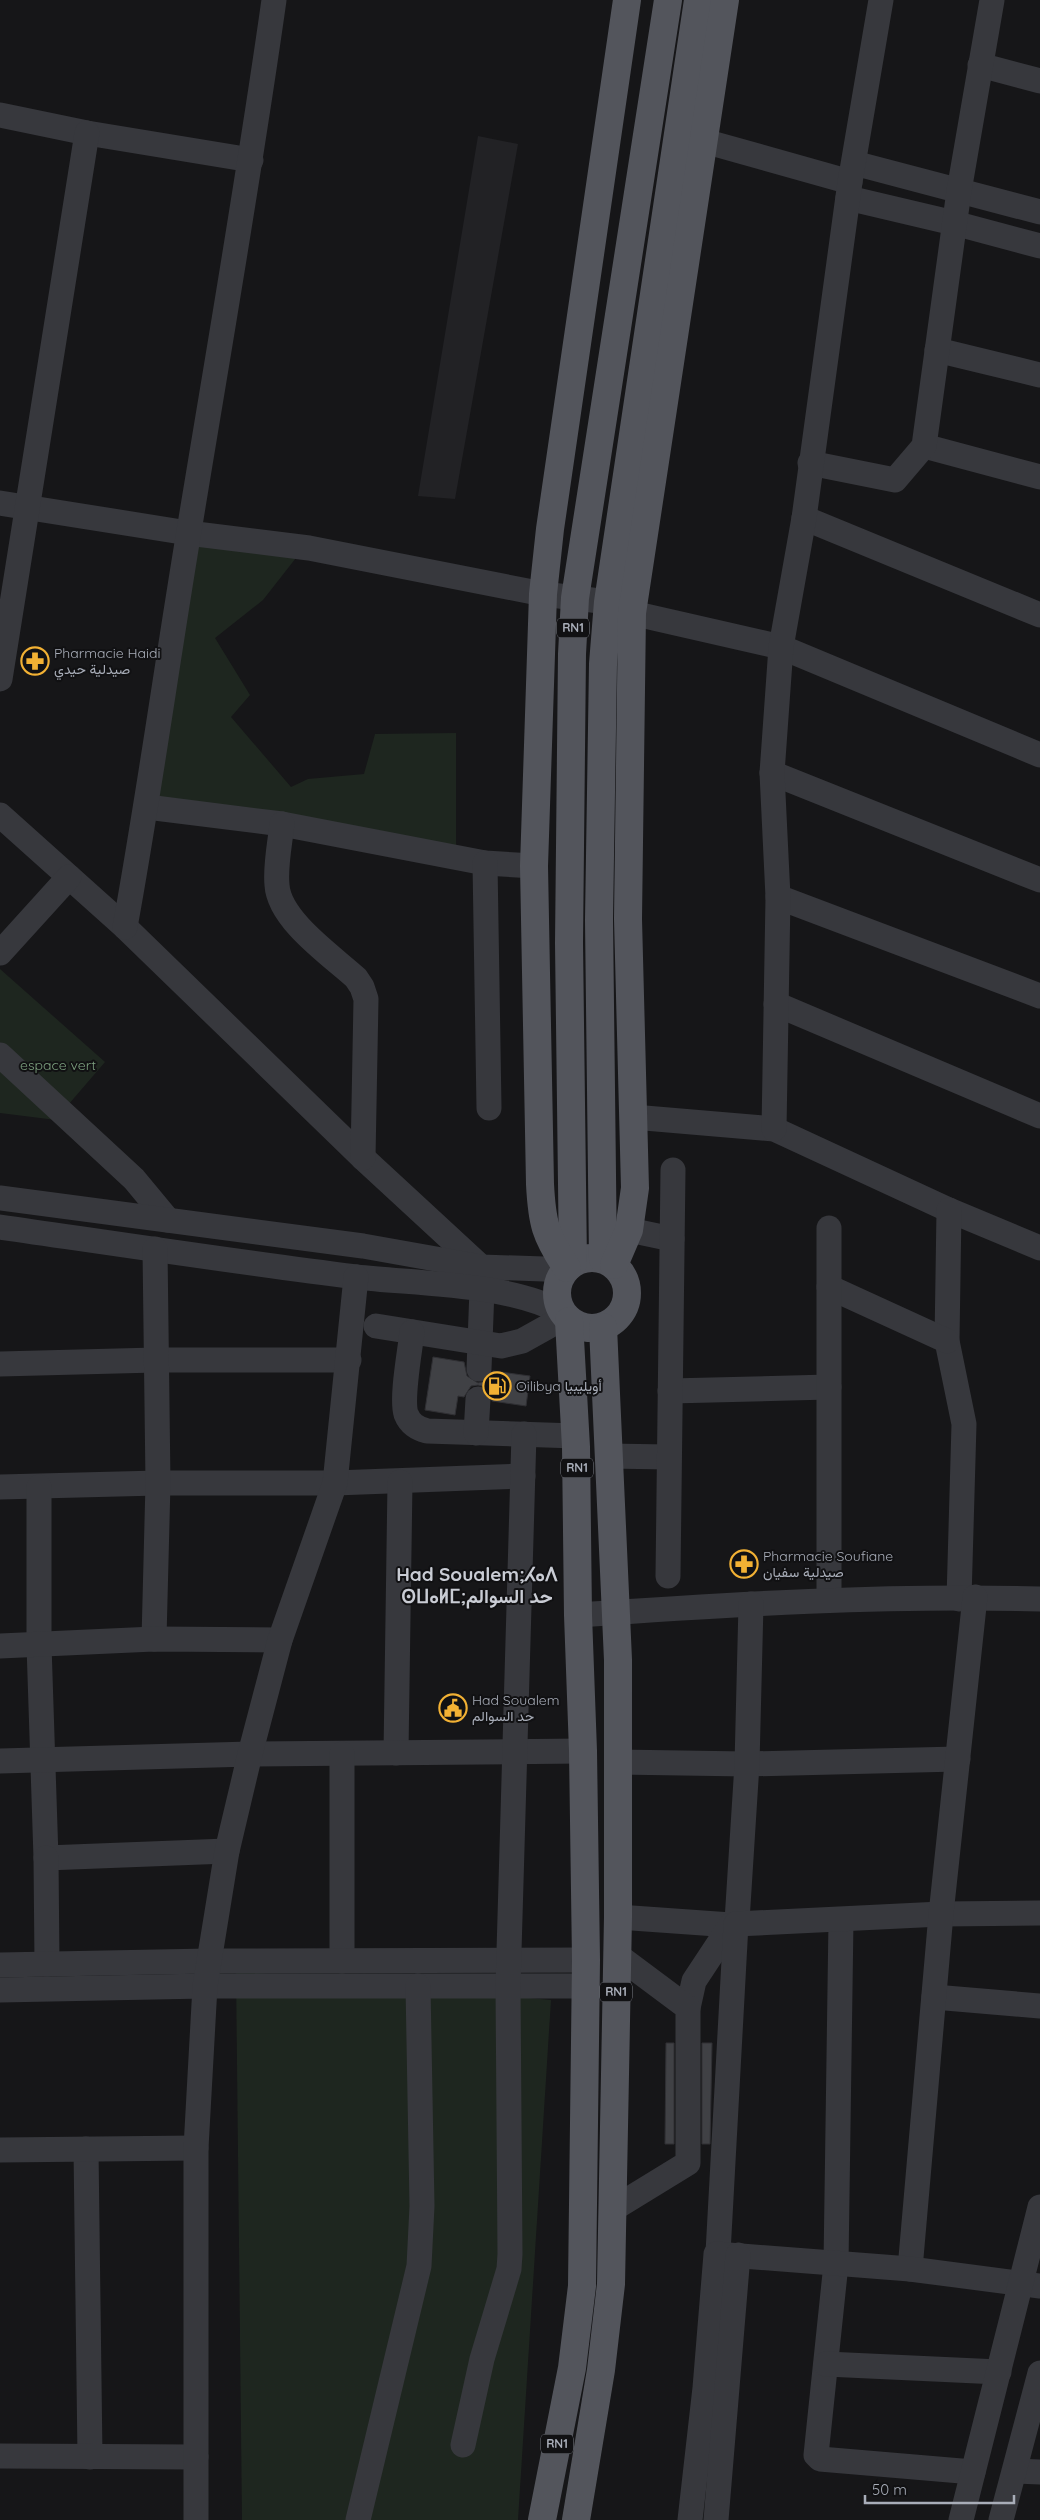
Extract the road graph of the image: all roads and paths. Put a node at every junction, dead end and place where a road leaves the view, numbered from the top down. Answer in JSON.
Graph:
{"nodes":[{"id":1,"x":274,"y":0,"type":"edge"},
{"id":2,"x":627,"y":0,"type":"edge"},
{"id":3,"x":668,"y":0,"type":"edge"},
{"id":4,"x":698,"y":0,"type":"edge"},
{"id":5,"x":725,"y":0,"type":"edge"},
{"id":6,"x":881,"y":0,"type":"edge"},
{"id":7,"x":992,"y":0,"type":"edge"},
{"id":8,"x":980,"y":65,"type":"junction"},
{"id":9,"x":1040,"y":81,"type":"edge"},
{"id":10,"x":0,"y":115,"type":"edge"},
{"id":11,"x":86,"y":133,"type":"junction"},
{"id":12,"x":704,"y":141,"type":"junction"},
{"id":13,"x":251,"y":160,"type":"junction"},
{"id":14,"x":851,"y":181,"type":"junction"},
{"id":15,"x":959,"y":191,"type":"junction"},
{"id":16,"x":1040,"y":212,"type":"edge"},
{"id":17,"x":954,"y":223,"type":"junction"},
{"id":18,"x":1040,"y":246,"type":"edge"},
{"id":19,"x":937,"y":350,"type":"junction"},
{"id":20,"x":1040,"y":375,"type":"edge"},
{"id":21,"x":924,"y":446,"type":"junction"},
{"id":22,"x":810,"y":463,"type":"junction"},
{"id":23,"x":1040,"y":477,"type":"edge"},
{"id":24,"x":0,"y":503,"type":"edge"},
{"id":25,"x":28,"y":506,"type":"junction"},
{"id":26,"x":804,"y":518,"type":"junction"},
{"id":27,"x":188,"y":533,"type":"junction"},
{"id":28,"x":543,"y":594,"type":"junction"},
{"id":29,"x":576,"y":598,"type":"junction"},
{"id":30,"x":620,"y":608,"type":"junction"},
{"id":31,"x":1040,"y":615,"type":"edge"},
{"id":32,"x":781,"y":647,"type":"junction"},
{"id":33,"x":0,"y":679,"type":"edge"},
{"id":34,"x":1040,"y":755,"type":"edge"},
{"id":35,"x":772,"y":773,"type":"junction"},
{"id":36,"x":147,"y":806,"type":"junction"},
{"id":37,"x":0,"y":816,"type":"edge"},
{"id":38,"x":282,"y":824,"type":"junction"},
{"id":39,"x":485,"y":863,"type":"junction"},
{"id":40,"x":534,"y":866,"type":"junction"},
{"id":41,"x":69,"y":877,"type":"junction"},
{"id":42,"x":1040,"y":880,"type":"edge"},
{"id":43,"x":778,"y":897,"type":"junction"},
{"id":44,"x":125,"y":926,"type":"junction"},
{"id":45,"x":537,"y":942,"type":"junction"},
{"id":46,"x":569,"y":943,"type":"junction"},
{"id":47,"x":0,"y":953,"type":"edge"},
{"id":48,"x":1040,"y":996,"type":"edge"},
{"id":49,"x":776,"y":1004,"type":"junction"},
{"id":50,"x":0,"y":1055,"type":"edge"},
{"id":51,"x":488,"y":1108,"type":"dead end"},
{"id":52,"x":1040,"y":1116,"type":"edge"},
{"id":53,"x":633,"y":1117,"type":"junction"},
{"id":54,"x":774,"y":1129,"type":"junction"},
{"id":55,"x":363,"y":1158,"type":"junction"},
{"id":56,"x":673,"y":1170,"type":"dead end"},
{"id":57,"x":0,"y":1198,"type":"edge"},
{"id":58,"x":950,"y":1210,"type":"junction"},
{"id":59,"x":168,"y":1220,"type":"junction"},
{"id":60,"x":0,"y":1227,"type":"edge"},
{"id":61,"x":829,"y":1228,"type":"dead end"},
{"id":62,"x":629,"y":1230,"type":"junction"},
{"id":63,"x":672,"y":1239,"type":"junction"},
{"id":64,"x":1040,"y":1248,"type":"edge"},
{"id":65,"x":155,"y":1250,"type":"junction"},
{"id":66,"x":609,"y":1262,"type":"junction"},
{"id":67,"x":568,"y":1268,"type":"junction"},
{"id":68,"x":356,"y":1277,"type":"junction"},
{"id":69,"x":482,"y":1278,"type":"junction"},
{"id":70,"x":829,"y":1287,"type":"junction"},
{"id":71,"x":566,"y":1317,"type":"junction"},
{"id":72,"x":376,"y":1326,"type":"dead end"},
{"id":73,"x":603,"y":1327,"type":"junction"},
{"id":74,"x":412,"y":1332,"type":"junction"},
{"id":75,"x":947,"y":1341,"type":"junction"},
{"id":76,"x":480,"y":1344,"type":"junction"},
{"id":77,"x":156,"y":1360,"type":"junction"},
{"id":78,"x":349,"y":1360,"type":"junction"},
{"id":79,"x":0,"y":1364,"type":"edge"},
{"id":80,"x":479,"y":1369,"type":"dead end"},
{"id":81,"x":829,"y":1387,"type":"junction"},
{"id":82,"x":670,"y":1391,"type":"junction"},
{"id":83,"x":478,"y":1399,"type":"dead end"},
{"id":84,"x":476,"y":1433,"type":"junction"},
{"id":85,"x":524,"y":1434,"type":"junction"},
{"id":86,"x":576,"y":1436,"type":"junction"},
{"id":87,"x":608,"y":1456,"type":"junction"},
{"id":88,"x":669,"y":1457,"type":"junction"},
{"id":89,"x":523,"y":1476,"type":"junction"},
{"id":90,"x":400,"y":1482,"type":"junction"},
{"id":91,"x":158,"y":1483,"type":"junction"},
{"id":92,"x":335,"y":1483,"type":"junction"},
{"id":93,"x":0,"y":1487,"type":"edge"},
{"id":94,"x":39,"y":1487,"type":"junction"},
{"id":95,"x":668,"y":1576,"type":"dead end"},
{"id":96,"x":967,"y":1598,"type":"junction"},
{"id":97,"x":1040,"y":1599,"type":"edge"},
{"id":98,"x":829,"y":1600,"type":"junction"},
{"id":99,"x":751,"y":1604,"type":"junction"},
{"id":100,"x":616,"y":1612,"type":"junction"},
{"id":101,"x":578,"y":1615,"type":"junction"},
{"id":102,"x":154,"y":1639,"type":"junction"},
{"id":103,"x":280,"y":1640,"type":"junction"},
{"id":104,"x":40,"y":1645,"type":"junction"},
{"id":105,"x":0,"y":1646,"type":"edge"},
{"id":106,"x":583,"y":1751,"type":"junction"},
{"id":107,"x":515,"y":1752,"type":"junction"},
{"id":108,"x":396,"y":1753,"type":"junction"},
{"id":109,"x":250,"y":1754,"type":"junction"},
{"id":110,"x":342,"y":1754,"type":"junction"},
{"id":111,"x":42,"y":1759,"type":"junction"},
{"id":112,"x":958,"y":1759,"type":"junction"},
{"id":113,"x":0,"y":1761,"type":"edge"},
{"id":114,"x":617,"y":1762,"type":"junction"},
{"id":115,"x":747,"y":1764,"type":"junction"},
{"id":116,"x":227,"y":1851,"type":"junction"},
{"id":117,"x":46,"y":1858,"type":"junction"},
{"id":118,"x":1040,"y":1909,"type":"edge"},
{"id":119,"x":941,"y":1914,"type":"junction"},
{"id":120,"x":618,"y":1917,"type":"junction"},
{"id":121,"x":841,"y":1920,"type":"junction"},
{"id":122,"x":733,"y":1924,"type":"junction"},
{"id":123,"x":617,"y":1955,"type":"junction"},
{"id":124,"x":509,"y":1960,"type":"junction"},
{"id":125,"x":209,"y":1961,"type":"junction"},
{"id":126,"x":342,"y":1961,"type":"junction"},
{"id":127,"x":47,"y":1964,"type":"junction"},
{"id":128,"x":0,"y":1965,"type":"edge"},
{"id":129,"x":586,"y":1973,"type":"junction"},
{"id":130,"x":205,"y":1986,"type":"junction"},
{"id":131,"x":418,"y":1986,"type":"junction"},
{"id":132,"x":508,"y":1986,"type":"junction"},
{"id":133,"x":0,"y":1990,"type":"edge"},
{"id":134,"x":934,"y":1997,"type":"junction"},
{"id":135,"x":1040,"y":2006,"type":"edge"},
{"id":136,"x":688,"y":2008,"type":"junction"},
{"id":137,"x":196,"y":2148,"type":"junction"},
{"id":138,"x":86,"y":2149,"type":"junction"},
{"id":139,"x":0,"y":2150,"type":"edge"},
{"id":140,"x":1040,"y":2207,"type":"edge"},
{"id":141,"x":613,"y":2209,"type":"junction"},
{"id":142,"x":724,"y":2254,"type":"junction"},
{"id":143,"x":836,"y":2264,"type":"junction"},
{"id":144,"x":910,"y":2268,"type":"junction"},
{"id":145,"x":1031,"y":2285,"type":"edge"},
{"id":146,"x":826,"y":2364,"type":"junction"},
{"id":147,"x":999,"y":2372,"type":"junction"},
{"id":148,"x":1040,"y":2375,"type":"edge"},
{"id":149,"x":716,"y":2388,"type":"junction"},
{"id":150,"x":463,"y":2445,"type":"dead end"},
{"id":151,"x":0,"y":2456,"type":"edge"},
{"id":152,"x":90,"y":2457,"type":"junction"},
{"id":153,"x":196,"y":2457,"type":"junction"},
{"id":154,"x":974,"y":2472,"type":"junction"},
{"id":155,"x":1028,"y":2472,"type":"edge"},
{"id":156,"x":196,"y":2520,"type":"edge"},
{"id":157,"x":358,"y":2520,"type":"edge"},
{"id":158,"x":542,"y":2520,"type":"edge"},
{"id":159,"x":576,"y":2520,"type":"edge"},
{"id":160,"x":690,"y":2520,"type":"edge"},
{"id":161,"x":716,"y":2520,"type":"edge"},
{"id":162,"x":961,"y":2520,"type":"edge"},
{"id":163,"x":1001,"y":2520,"type":"edge"}],
"edges":[{"from":1,"to":13,"type":"street"},
{"from":2,"to":28,"type":"main road"},
{"from":3,"to":29,"type":"main road","number":"RN1"},
{"from":4,"to":30,"type":"main road","number":"RN1"},
{"from":5,"to":12,"type":"main road"},
{"from":6,"to":14,"type":"street"},
{"from":7,"to":8,"type":"street"},
{"from":8,"to":9,"type":"street"},
{"from":8,"to":15,"type":"street"},
{"from":10,"to":11,"type":"street"},
{"from":11,"to":13,"type":"street"},
{"from":11,"to":25,"type":"street"},
{"from":12,"to":14,"type":"street"},
{"from":12,"to":30,"type":"main road"},
{"from":13,"to":27,"type":"street"},
{"from":14,"to":15,"type":"street"},
{"from":14,"to":17,"type":"street"},
{"from":14,"to":22,"type":"street"},
{"from":15,"to":16,"type":"street"},
{"from":15,"to":17,"type":"street"},
{"from":17,"to":18,"type":"street"},
{"from":17,"to":19,"type":"street"},
{"from":19,"to":20,"type":"street"},
{"from":19,"to":21,"type":"street"},
{"from":21,"to":22,"type":"street"},
{"from":21,"to":23,"type":"street"},
{"from":22,"to":26,"type":"street"},
{"from":24,"to":25,"type":"street"},
{"from":25,"to":27,"type":"street"},
{"from":25,"to":33,"type":"street"},
{"from":26,"to":31,"type":"street"},
{"from":26,"to":32,"type":"street"},
{"from":27,"to":28,"type":"street"},
{"from":27,"to":36,"type":"street"},
{"from":28,"to":29,"type":"street"},
{"from":28,"to":40,"type":"main road"},
{"from":29,"to":30,"type":"street"},
{"from":29,"to":46,"type":"main road","number":"RN1"},
{"from":30,"to":32,"type":"street"},
{"from":30,"to":53,"type":"main road"},
{"from":30,"to":66,"type":"main road","number":"RN1"},
{"from":32,"to":34,"type":"street"},
{"from":32,"to":35,"type":"street"},
{"from":35,"to":42,"type":"street"},
{"from":35,"to":43,"type":"street"},
{"from":36,"to":38,"type":"street"},
{"from":36,"to":44,"type":"street"},
{"from":37,"to":41,"type":"street"},
{"from":38,"to":39,"type":"street"},
{"from":38,"to":55,"type":"street"},
{"from":39,"to":40,"type":"street"},
{"from":39,"to":51,"type":"street"},
{"from":40,"to":45,"type":"main road"},
{"from":41,"to":44,"type":"street"},
{"from":41,"to":47,"type":"street"},
{"from":43,"to":48,"type":"street"},
{"from":43,"to":49,"type":"street"},
{"from":44,"to":55,"type":"street"},
{"from":45,"to":46,"type":"main road"},
{"from":45,"to":67,"type":"main road"},
{"from":46,"to":67,"type":"main road","number":"RN1"},
{"from":49,"to":52,"type":"street"},
{"from":49,"to":54,"type":"street"},
{"from":50,"to":59,"type":"street"},
{"from":53,"to":54,"type":"street"},
{"from":53,"to":62,"type":"main road"},
{"from":54,"to":58,"type":"street"},
{"from":55,"to":69,"type":"street"},
{"from":56,"to":63,"type":"street"},
{"from":57,"to":59,"type":"street"},
{"from":58,"to":64,"type":"street"},
{"from":58,"to":75,"type":"street"},
{"from":59,"to":69,"type":"street"},
{"from":60,"to":65,"type":"street"},
{"from":61,"to":70,"type":"street"},
{"from":62,"to":63,"type":"street"},
{"from":62,"to":66,"type":"main road"},
{"from":63,"to":82,"type":"street"},
{"from":65,"to":68,"type":"street"},
{"from":65,"to":77,"type":"street"},
{"from":66,"to":67,"type":"main road"},
{"from":66,"to":73,"type":"main road"},
{"from":67,"to":69,"type":"street"},
{"from":67,"to":71,"type":"main road","number":"RN1"},
{"from":68,"to":69,"type":"street"},
{"from":68,"to":78,"type":"street"},
{"from":69,"to":71,"type":"street"},
{"from":69,"to":76,"type":"street"},
{"from":70,"to":75,"type":"street"},
{"from":70,"to":81,"type":"street"},
{"from":71,"to":73,"type":"main road"},
{"from":71,"to":76,"type":"street"},
{"from":71,"to":86,"type":"main road","number":"RN1"},
{"from":72,"to":74,"type":"street"},
{"from":73,"to":87,"type":"main road","number":"RN1"},
{"from":74,"to":76,"type":"street"},
{"from":74,"to":84,"type":"street"},
{"from":75,"to":96,"type":"street"},
{"from":76,"to":80,"type":"street"},
{"from":77,"to":78,"type":"street"},
{"from":77,"to":79,"type":"street"},
{"from":77,"to":91,"type":"street"},
{"from":78,"to":92,"type":"street"},
{"from":81,"to":82,"type":"street"},
{"from":81,"to":98,"type":"street"},
{"from":82,"to":88,"type":"street"},
{"from":83,"to":84,"type":"street"},
{"from":84,"to":85,"type":"street"},
{"from":85,"to":86,"type":"street"},
{"from":85,"to":89,"type":"street"},
{"from":86,"to":101,"type":"main road","number":"RN1"},
{"from":87,"to":88,"type":"street"},
{"from":87,"to":100,"type":"main road","number":"RN1"},
{"from":88,"to":95,"type":"street"},
{"from":89,"to":90,"type":"street"},
{"from":89,"to":107,"type":"street"},
{"from":90,"to":92,"type":"street"},
{"from":90,"to":108,"type":"street"},
{"from":91,"to":92,"type":"street"},
{"from":91,"to":94,"type":"street"},
{"from":91,"to":102,"type":"street"},
{"from":92,"to":103,"type":"street"},
{"from":93,"to":94,"type":"street"},
{"from":94,"to":104,"type":"street"},
{"from":96,"to":97,"type":"street"},
{"from":96,"to":98,"type":"street"},
{"from":96,"to":112,"type":"street"},
{"from":98,"to":99,"type":"street"},
{"from":99,"to":100,"type":"street"},
{"from":99,"to":115,"type":"street"},
{"from":100,"to":101,"type":"street"},
{"from":100,"to":114,"type":"main road","number":"RN1"},
{"from":101,"to":106,"type":"main road","number":"RN1"},
{"from":102,"to":103,"type":"street"},
{"from":102,"to":104,"type":"street"},
{"from":103,"to":109,"type":"street"},
{"from":104,"to":105,"type":"street"},
{"from":104,"to":111,"type":"street"},
{"from":106,"to":107,"type":"street"},
{"from":106,"to":129,"type":"main road","number":"RN1"},
{"from":107,"to":108,"type":"street"},
{"from":107,"to":124,"type":"street"},
{"from":108,"to":110,"type":"street"},
{"from":109,"to":110,"type":"street"},
{"from":109,"to":111,"type":"street"},
{"from":109,"to":116,"type":"street"},
{"from":110,"to":126,"type":"street"},
{"from":111,"to":113,"type":"street"},
{"from":111,"to":117,"type":"street"},
{"from":112,"to":115,"type":"street"},
{"from":112,"to":119,"type":"street"},
{"from":114,"to":115,"type":"street"},
{"from":114,"to":120,"type":"main road","number":"RN1"},
{"from":115,"to":122,"type":"street"},
{"from":116,"to":117,"type":"street"},
{"from":116,"to":125,"type":"street"},
{"from":117,"to":127,"type":"street"},
{"from":118,"to":119,"type":"street"},
{"from":119,"to":121,"type":"street"},
{"from":119,"to":134,"type":"street"},
{"from":120,"to":122,"type":"street"},
{"from":120,"to":123,"type":"main road","number":"RN1"},
{"from":121,"to":122,"type":"street"},
{"from":121,"to":143,"type":"street"},
{"from":122,"to":136,"type":"street"},
{"from":122,"to":142,"type":"street"},
{"from":123,"to":136,"type":"street"},
{"from":123,"to":141,"type":"main road","number":"RN1"},
{"from":124,"to":126,"type":"street"},
{"from":124,"to":129,"type":"street"},
{"from":124,"to":132,"type":"street"},
{"from":125,"to":126,"type":"street"},
{"from":125,"to":127,"type":"street"},
{"from":125,"to":130,"type":"street"},
{"from":127,"to":128,"type":"street"},
{"from":129,"to":132,"type":"street"},
{"from":129,"to":158,"type":"main road","number":"RN1"},
{"from":130,"to":131,"type":"street"},
{"from":130,"to":133,"type":"street"},
{"from":130,"to":137,"type":"street"},
{"from":131,"to":132,"type":"street"},
{"from":131,"to":157,"type":"street"},
{"from":132,"to":150,"type":"street"},
{"from":134,"to":135,"type":"street"},
{"from":134,"to":144,"type":"street"},
{"from":136,"to":141,"type":"street"},
{"from":137,"to":138,"type":"street"},
{"from":137,"to":153,"type":"street"},
{"from":138,"to":139,"type":"street"},
{"from":138,"to":152,"type":"street"},
{"from":140,"to":145,"type":"street"},
{"from":141,"to":159,"type":"main road","number":"RN1"},
{"from":142,"to":143,"type":"street"},
{"from":142,"to":149,"type":"street"},
{"from":143,"to":144,"type":"street"},
{"from":143,"to":146,"type":"street"},
{"from":144,"to":145,"type":"street"},
{"from":145,"to":147,"type":"street"},
{"from":146,"to":147,"type":"street"},
{"from":146,"to":154,"type":"street"},
{"from":147,"to":154,"type":"street"},
{"from":148,"to":155,"type":"street"},
{"from":149,"to":160,"type":"street"},
{"from":149,"to":161,"type":"street"},
{"from":151,"to":152,"type":"street"},
{"from":152,"to":153,"type":"street"},
{"from":153,"to":156,"type":"street"},
{"from":154,"to":162,"type":"street"},
{"from":155,"to":163,"type":"street"}]}
